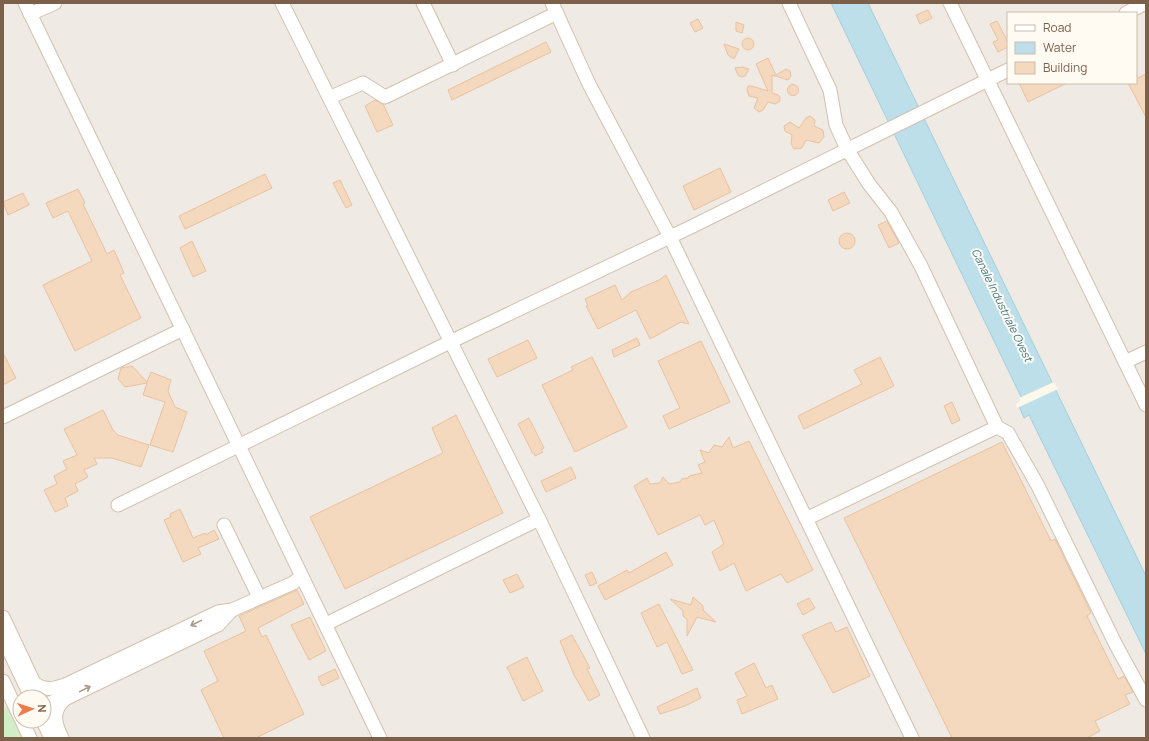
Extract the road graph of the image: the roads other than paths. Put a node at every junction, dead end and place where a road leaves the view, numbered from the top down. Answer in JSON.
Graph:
{"nodes":[{"id":1,"x":55,"y":3,"type":"edge"},
{"id":2,"x":282,"y":3,"type":"edge"},
{"id":3,"x":423,"y":3,"type":"edge"},
{"id":4,"x":789,"y":3,"type":"edge"},
{"id":5,"x":950,"y":3,"type":"edge"},
{"id":6,"x":1146,"y":3,"type":"edge"},
{"id":7,"x":27,"y":8,"type":"edge"},
{"id":8,"x":554,"y":8,"type":"edge"},
{"id":9,"x":1128,"y":12,"type":"edge"},
{"id":10,"x":453,"y":65,"type":"junction"},
{"id":11,"x":1007,"y":70,"type":"edge"},
{"id":12,"x":988,"y":80,"type":"junction"},
{"id":13,"x":331,"y":97,"type":"junction"},
{"id":14,"x":847,"y":149,"type":"junction"},
{"id":15,"x":670,"y":237,"type":"junction"},
{"id":16,"x":183,"y":329,"type":"junction"},
{"id":17,"x":450,"y":342,"type":"junction"},
{"id":18,"x":1146,"y":352,"type":"edge"},
{"id":19,"x":1125,"y":362,"type":"junction"},
{"id":20,"x":1146,"y":405,"type":"edge"},
{"id":21,"x":3,"y":417,"type":"edge"},
{"id":22,"x":997,"y":427,"type":"junction"},
{"id":23,"x":240,"y":446,"type":"junction"},
{"id":24,"x":118,"y":505,"type":"dead end"},
{"id":25,"x":539,"y":519,"type":"junction"},
{"id":26,"x":806,"y":519,"type":"junction"},
{"id":27,"x":224,"y":525,"type":"dead end"},
{"id":28,"x":301,"y":577,"type":"junction"},
{"id":29,"x":259,"y":597,"type":"junction"},
{"id":30,"x":3,"y":617,"type":"edge"},
{"id":31,"x":326,"y":624,"type":"junction"},
{"id":32,"x":3,"y":638,"type":"edge"},
{"id":33,"x":3,"y":681,"type":"edge"},
{"id":34,"x":27,"y":689,"type":"edge"},
{"id":35,"x":67,"y":691,"type":"junction"},
{"id":36,"x":52,"y":695,"type":"edge"},
{"id":37,"x":12,"y":698,"type":"edge"},
{"id":38,"x":1146,"y":700,"type":"edge"},
{"id":39,"x":52,"y":701,"type":"edge"},
{"id":40,"x":62,"y":738,"type":"edge"},
{"id":41,"x":380,"y":738,"type":"edge"},
{"id":42,"x":643,"y":738,"type":"edge"},
{"id":43,"x":912,"y":738,"type":"edge"}],
"edges":[{"from":1,"to":7,"type":"lane"},
{"from":2,"to":13,"type":"lane"},
{"from":3,"to":10,"type":"lane"},
{"from":4,"to":14,"type":"lane"},
{"from":5,"to":12,"type":"lane"},
{"from":6,"to":9,"type":"lane"},
{"from":7,"to":16,"type":"lane"},
{"from":8,"to":10,"type":"lane"},
{"from":8,"to":15,"type":"lane"},
{"from":10,"to":13,"type":"lane"},
{"from":11,"to":12,"type":"lane"},
{"from":12,"to":14,"type":"lane"},
{"from":12,"to":19,"type":"lane"},
{"from":13,"to":17,"type":"lane"},
{"from":14,"to":15,"type":"lane"},
{"from":14,"to":22,"type":"lane"},
{"from":15,"to":17,"type":"lane"},
{"from":15,"to":26,"type":"lane"},
{"from":16,"to":21,"type":"lane"},
{"from":16,"to":23,"type":"lane"},
{"from":17,"to":23,"type":"lane"},
{"from":17,"to":25,"type":"lane"},
{"from":18,"to":19,"type":"lane"},
{"from":19,"to":20,"type":"lane"},
{"from":22,"to":26,"type":"lane"},
{"from":22,"to":38,"type":"lane"},
{"from":23,"to":24,"type":"lane"},
{"from":23,"to":28,"type":"lane"},
{"from":25,"to":31,"type":"lane"},
{"from":25,"to":42,"type":"lane"},
{"from":26,"to":43,"type":"lane"},
{"from":27,"to":29,"type":"lane"},
{"from":28,"to":29,"type":"lane"},
{"from":28,"to":31,"type":"lane"},
{"from":29,"to":35,"type":"lane"},
{"from":30,"to":35,"type":"lane"},
{"from":31,"to":41,"type":"lane"},
{"from":32,"to":34,"type":"lane"},
{"from":33,"to":37,"type":"lane"},
{"from":35,"to":36,"type":"lane"},
{"from":35,"to":39,"type":"lane"},
{"from":35,"to":40,"type":"lane"}]}
